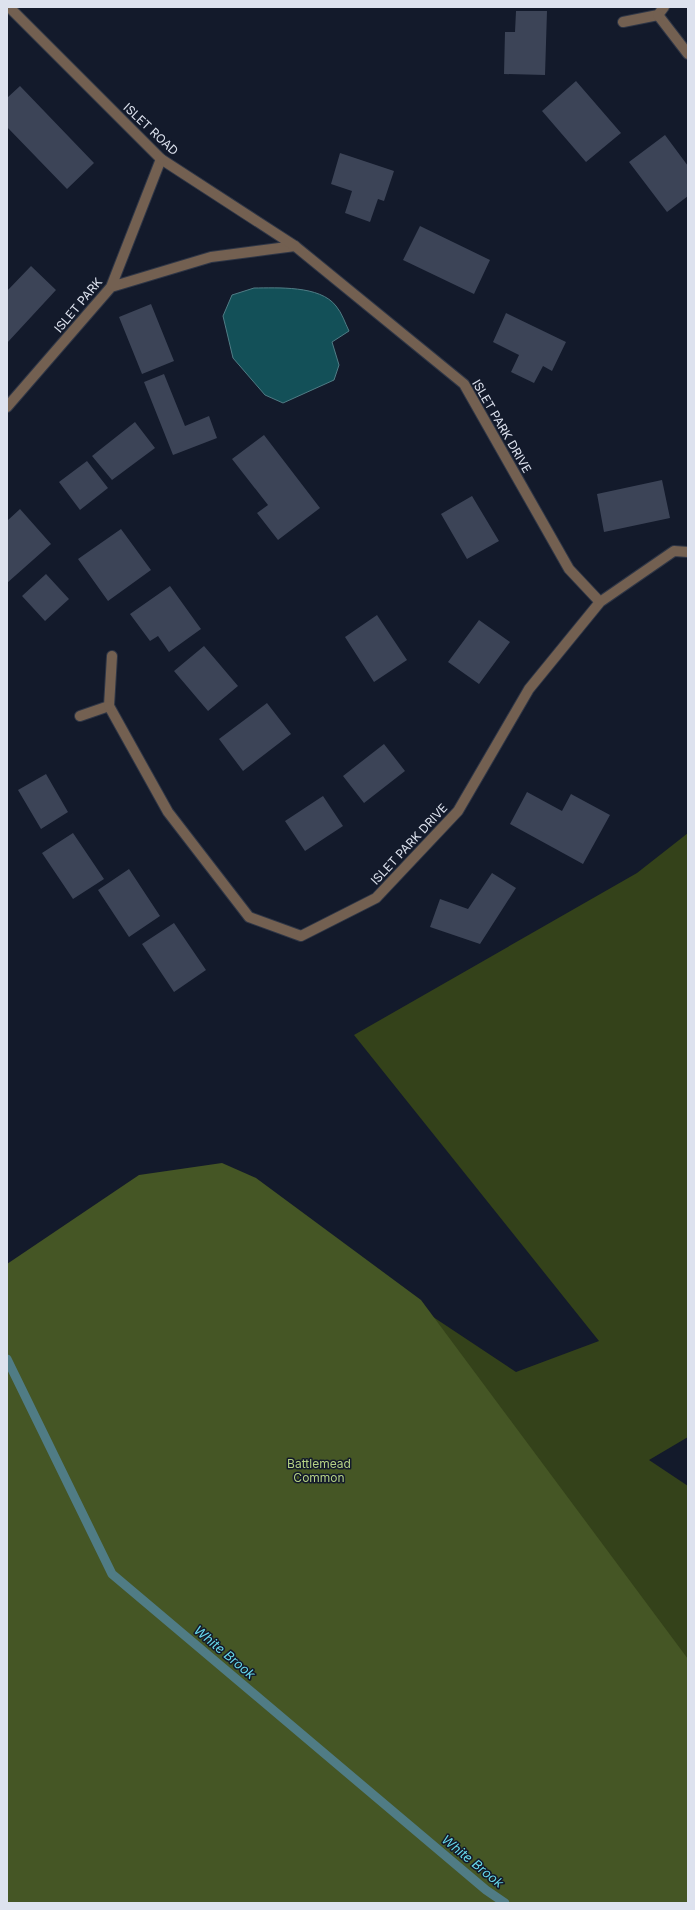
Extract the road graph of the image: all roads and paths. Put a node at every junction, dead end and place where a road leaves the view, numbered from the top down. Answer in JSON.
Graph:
{"nodes":[{"id":1,"x":9,"y":7,"type":"edge"},
{"id":2,"x":661,"y":11,"type":"edge"},
{"id":3,"x":623,"y":22,"type":"dead end"},
{"id":4,"x":688,"y":54,"type":"edge"},
{"id":5,"x":161,"y":159,"type":"junction"},
{"id":6,"x":295,"y":246,"type":"junction"},
{"id":7,"x":111,"y":287,"type":"junction"},
{"id":8,"x":7,"y":407,"type":"edge"},
{"id":9,"x":688,"y":552,"type":"edge"},
{"id":10,"x":600,"y":602,"type":"junction"},
{"id":11,"x":112,"y":656,"type":"dead end"},
{"id":12,"x":109,"y":706,"type":"junction"},
{"id":13,"x":80,"y":716,"type":"dead end"}],
"edges":[{"from":1,"to":5,"type":"street","name":"ISLET ROAD"},
{"from":2,"to":3,"type":"street"},
{"from":2,"to":4,"type":"street"},
{"from":5,"to":6,"type":"street","name":"ISLET ROAD"},
{"from":5,"to":7,"type":"street","name":"ISLET PARK"},
{"from":6,"to":7,"type":"street"},
{"from":6,"to":10,"type":"street","name":"ISLET PARK DRIVE"},
{"from":7,"to":8,"type":"street","name":"ISLET PARK"},
{"from":9,"to":10,"type":"street","name":"ISLET PARK DRIVE"},
{"from":10,"to":12,"type":"street","name":"ISLET PARK DRIVE"},
{"from":11,"to":12,"type":"street"},
{"from":12,"to":13,"type":"street"}]}
